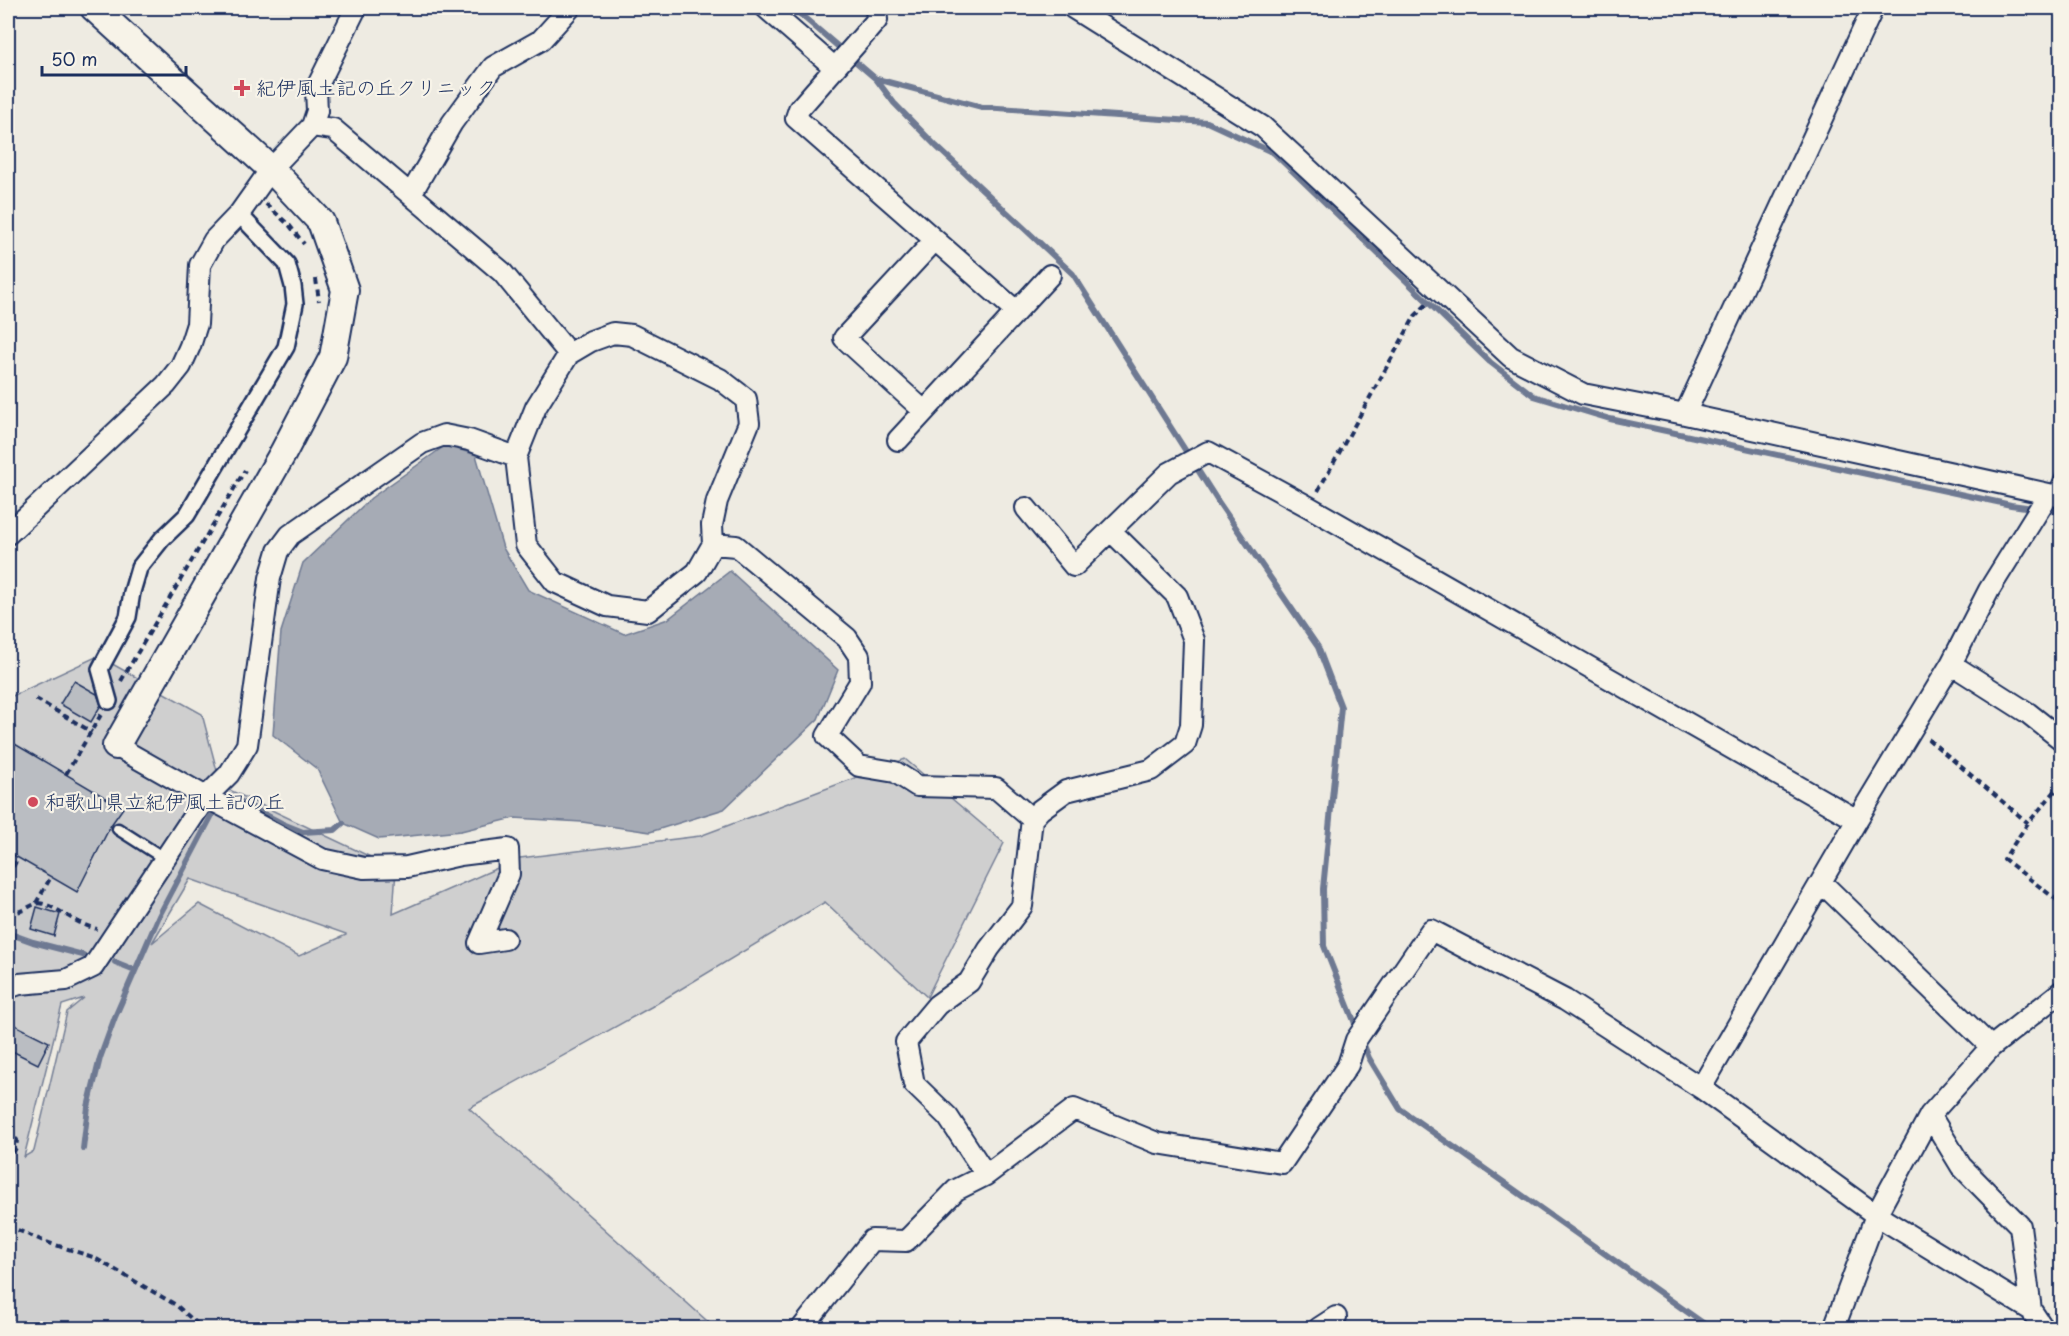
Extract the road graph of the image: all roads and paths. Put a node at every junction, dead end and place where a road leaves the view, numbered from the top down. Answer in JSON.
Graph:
{"nodes":[{"id":1,"x":94,"y":8,"type":"edge"},
{"id":2,"x":356,"y":8,"type":"edge"},
{"id":3,"x":570,"y":8,"type":"edge"},
{"id":4,"x":766,"y":8,"type":"edge"},
{"id":5,"x":876,"y":8,"type":"edge"},
{"id":6,"x":1073,"y":8,"type":"edge"},
{"id":7,"x":1873,"y":8,"type":"edge"},
{"id":8,"x":835,"y":68,"type":"junction"},
{"id":9,"x":312,"y":126,"type":"junction"},
{"id":10,"x":271,"y":169,"type":"junction"},
{"id":11,"x":411,"y":194,"type":"junction"},
{"id":12,"x":240,"y":214,"type":"junction"},
{"id":13,"x":935,"y":240,"type":"junction"},
{"id":14,"x":1050,"y":275,"type":"dead end"},
{"id":15,"x":1016,"y":311,"type":"junction"},
{"id":16,"x":1415,"y":316,"type":"dead end"},
{"id":17,"x":569,"y":354,"type":"junction"},
{"id":18,"x":924,"y":411,"type":"junction"},
{"id":19,"x":1685,"y":414,"type":"junction"},
{"id":20,"x":898,"y":440,"type":"dead end"},
{"id":21,"x":516,"y":457,"type":"junction"},
{"id":22,"x":2061,"y":476,"type":"edge"},
{"id":23,"x":2054,"y":496,"type":"edge"},
{"id":24,"x":1309,"y":507,"type":"junction"},
{"id":25,"x":1026,"y":508,"type":"dead end"},
{"id":26,"x":1111,"y":531,"type":"junction"},
{"id":27,"x":8,"y":534,"type":"edge"},
{"id":28,"x":713,"y":544,"type":"junction"},
{"id":29,"x":1951,"y":664,"type":"junction"},
{"id":30,"x":36,"y":699,"type":"dead end"},
{"id":31,"x":109,"y":701,"type":"dead end"},
{"id":32,"x":1913,"y":727,"type":"junction"},
{"id":33,"x":2061,"y":740,"type":"edge"},
{"id":34,"x":116,"y":746,"type":"junction"},
{"id":35,"x":2061,"y":783,"type":"edge"},
{"id":36,"x":206,"y":797,"type":"junction"},
{"id":37,"x":1032,"y":819,"type":"junction"},
{"id":38,"x":1857,"y":820,"type":"junction"},
{"id":39,"x":2028,"y":823,"type":"junction"},
{"id":40,"x":118,"y":829,"type":"dead end"},
{"id":41,"x":18,"y":858,"type":"dead end"},
{"id":42,"x":165,"y":859,"type":"junction"},
{"id":43,"x":8,"y":876,"type":"edge"},
{"id":44,"x":51,"y":877,"type":"dead end"},
{"id":45,"x":1821,"y":882,"type":"junction"},
{"id":46,"x":36,"y":903,"type":"junction"},
{"id":47,"x":2061,"y":904,"type":"edge"},
{"id":48,"x":8,"y":911,"type":"edge"},
{"id":49,"x":117,"y":930,"type":"junction"},
{"id":50,"x":505,"y":939,"type":"dead end"},
{"id":51,"x":8,"y":988,"type":"edge"},
{"id":52,"x":2061,"y":991,"type":"edge"},
{"id":53,"x":1991,"y":1047,"type":"junction"},
{"id":54,"x":1701,"y":1088,"type":"junction"},
{"id":55,"x":1930,"y":1115,"type":"junction"},
{"id":56,"x":8,"y":1131,"type":"edge"},
{"id":57,"x":8,"y":1160,"type":"edge"},
{"id":58,"x":986,"y":1175,"type":"junction"},
{"id":59,"x":1876,"y":1215,"type":"junction"},
{"id":60,"x":8,"y":1226,"type":"edge"},
{"id":61,"x":2031,"y":1310,"type":"junction"},
{"id":62,"x":1336,"y":1317,"type":"dead end"},
{"id":63,"x":202,"y":1329,"type":"edge"},
{"id":64,"x":802,"y":1329,"type":"edge"},
{"id":65,"x":1320,"y":1329,"type":"edge"},
{"id":66,"x":1834,"y":1329,"type":"edge"},
{"id":67,"x":2043,"y":1329,"type":"edge"}],
"edges":[{"from":1,"to":10,"type":"street"},
{"from":2,"to":9,"type":"street"},
{"from":3,"to":11,"type":"street"},
{"from":4,"to":8,"type":"street"},
{"from":5,"to":8,"type":"street"},
{"from":6,"to":19,"type":"street"},
{"from":7,"to":19,"type":"street"},
{"from":8,"to":13,"type":"street"},
{"from":9,"to":10,"type":"street"},
{"from":9,"to":11,"type":"street"},
{"from":10,"to":12,"type":"street"},
{"from":10,"to":34,"type":"street"},
{"from":11,"to":17,"type":"street"},
{"from":12,"to":27,"type":"street"},
{"from":12,"to":31,"type":"street"},
{"from":13,"to":15,"type":"street"},
{"from":13,"to":18,"type":"street"},
{"from":14,"to":15,"type":"street"},
{"from":15,"to":18,"type":"street"},
{"from":16,"to":24,"type":"path"},
{"from":17,"to":21,"type":"street"},
{"from":17,"to":28,"type":"street"},
{"from":18,"to":20,"type":"street"},
{"from":19,"to":23,"type":"street"},
{"from":21,"to":28,"type":"street"},
{"from":21,"to":36,"type":"street"},
{"from":22,"to":23,"type":"lane"},
{"from":23,"to":29,"type":"street"},
{"from":24,"to":26,"type":"street"},
{"from":24,"to":38,"type":"street"},
{"from":25,"to":26,"type":"street"},
{"from":26,"to":37,"type":"street"},
{"from":28,"to":37,"type":"street"},
{"from":29,"to":32,"type":"street"},
{"from":29,"to":33,"type":"street"},
{"from":30,"to":34,"type":"path"},
{"from":32,"to":38,"type":"street"},
{"from":32,"to":39,"type":"path"},
{"from":34,"to":36,"type":"street"},
{"from":35,"to":39,"type":"path"},
{"from":36,"to":42,"type":"street"},
{"from":36,"to":50,"type":"street"},
{"from":37,"to":58,"type":"street"},
{"from":38,"to":45,"type":"street"},
{"from":39,"to":47,"type":"path"},
{"from":40,"to":42,"type":"lane"},
{"from":41,"to":43,"type":"path"},
{"from":42,"to":49,"type":"street"},
{"from":44,"to":46,"type":"path"},
{"from":45,"to":53,"type":"street"},
{"from":45,"to":54,"type":"street"},
{"from":46,"to":48,"type":"path"},
{"from":46,"to":49,"type":"path"},
{"from":49,"to":51,"type":"street"},
{"from":52,"to":53,"type":"street"},
{"from":53,"to":55,"type":"street"},
{"from":54,"to":58,"type":"street"},
{"from":54,"to":59,"type":"street"},
{"from":55,"to":59,"type":"street"},
{"from":55,"to":61,"type":"street"},
{"from":56,"to":57,"type":"path"},
{"from":58,"to":64,"type":"street"},
{"from":59,"to":61,"type":"street"},
{"from":59,"to":66,"type":"street"},
{"from":60,"to":63,"type":"path"},
{"from":61,"to":67,"type":"street"},
{"from":62,"to":65,"type":"street"}]}
